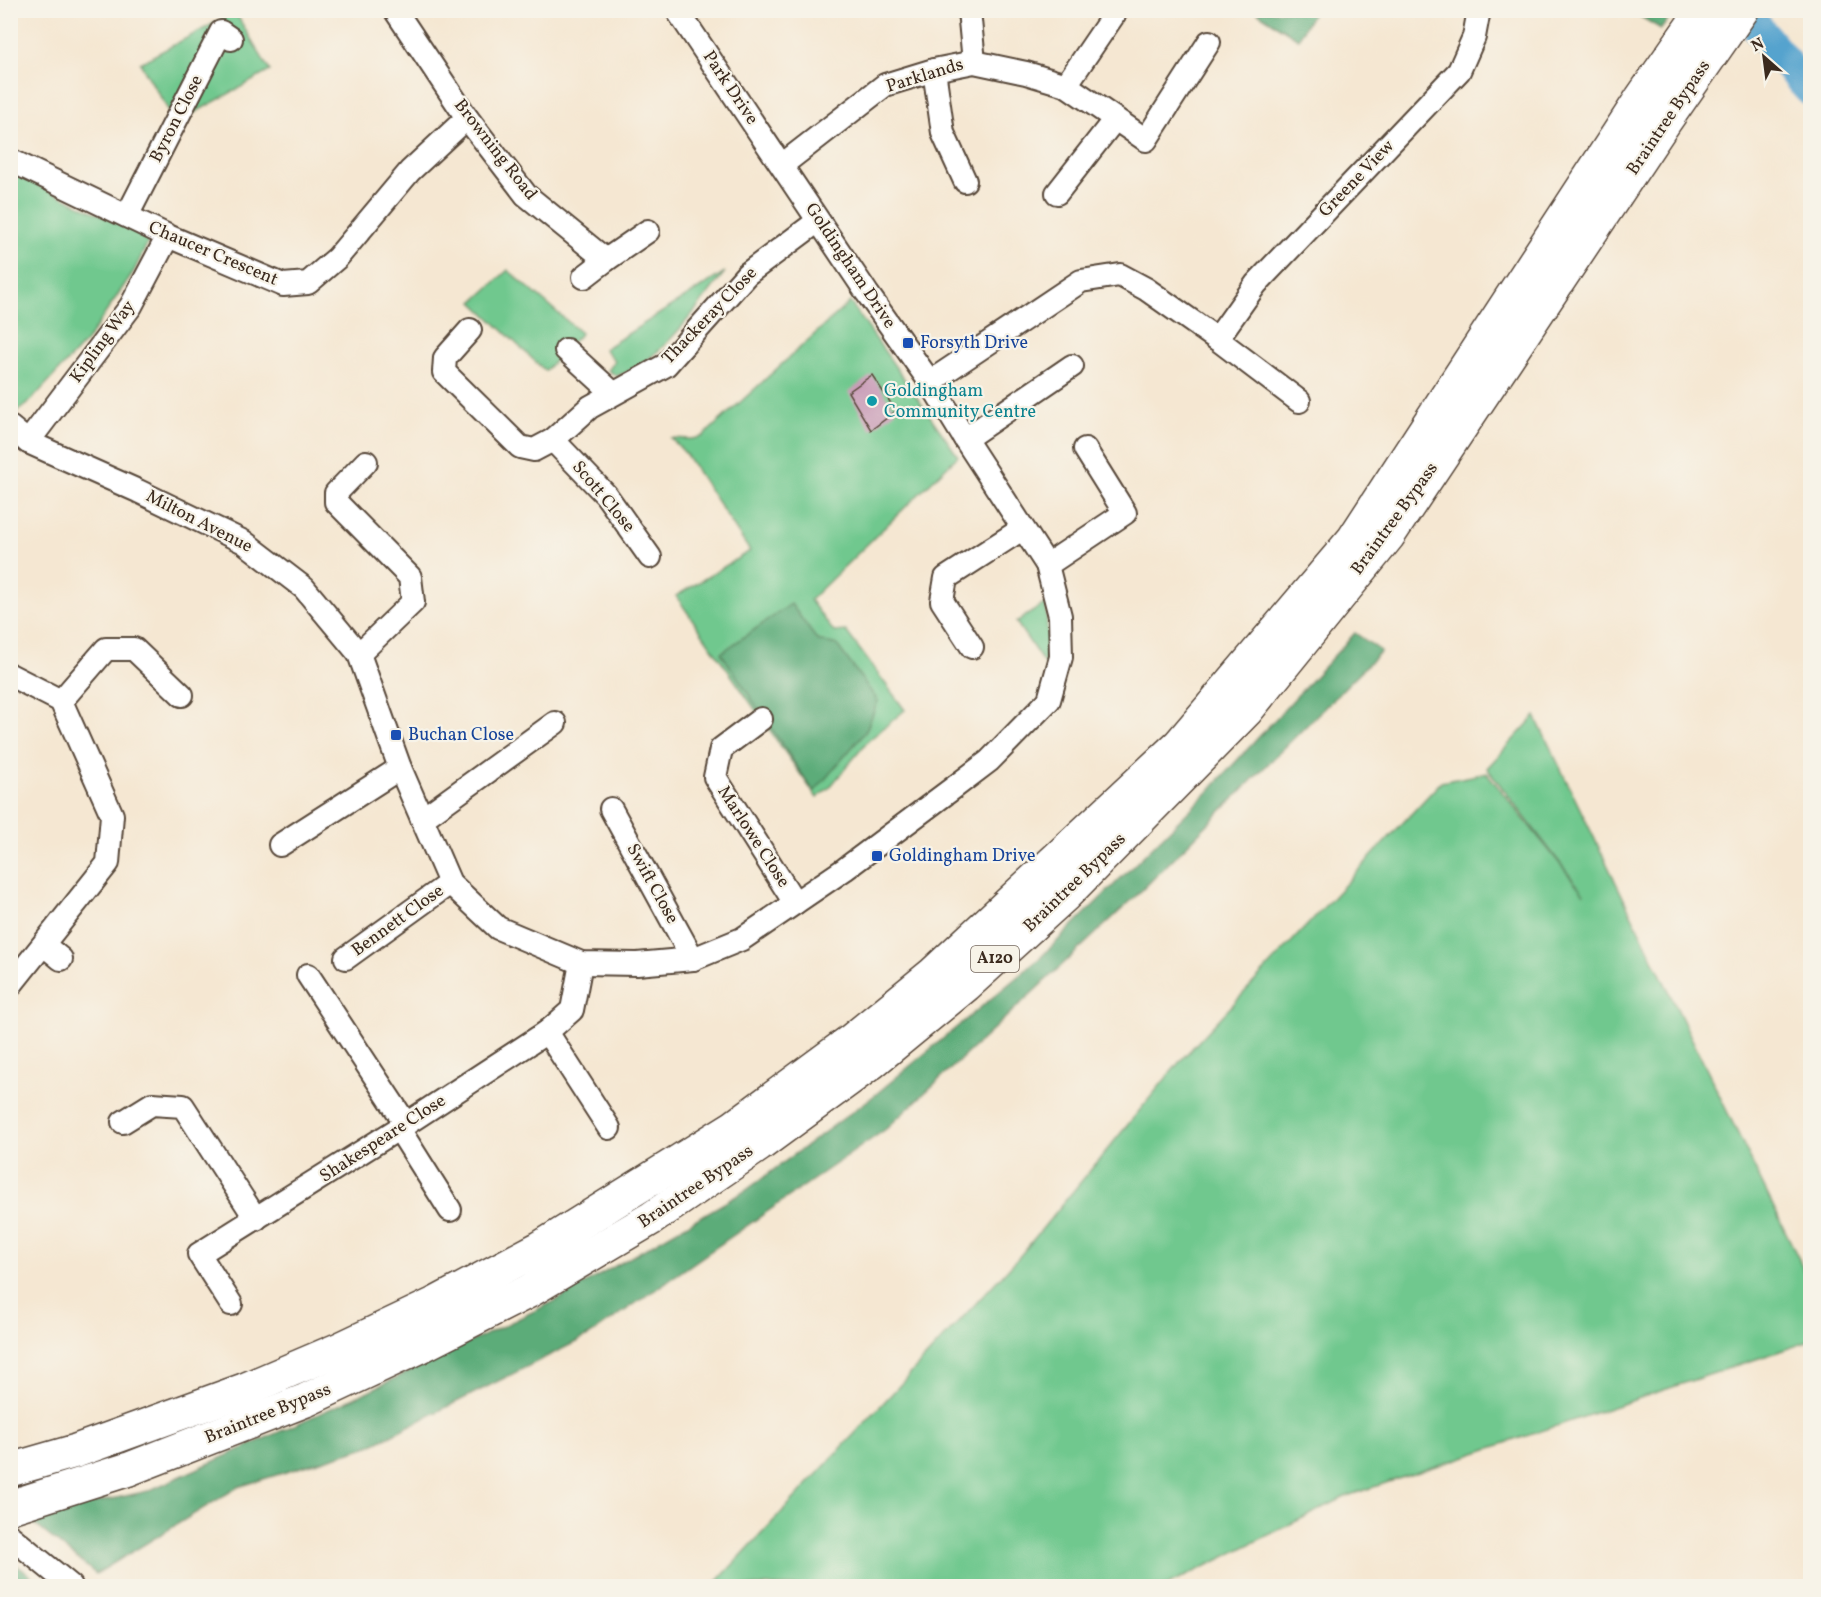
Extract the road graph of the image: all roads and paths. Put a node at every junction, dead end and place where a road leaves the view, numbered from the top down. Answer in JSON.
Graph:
{"nodes":[{"id":1,"x":395,"y":10,"type":"edge"},
{"id":2,"x":677,"y":10,"type":"edge"},
{"id":3,"x":969,"y":10,"type":"edge"},
{"id":4,"x":1117,"y":10,"type":"edge"},
{"id":5,"x":1479,"y":10,"type":"edge"},
{"id":6,"x":1703,"y":10,"type":"edge"},
{"id":7,"x":1742,"y":10,"type":"edge"},
{"id":8,"x":231,"y":39,"type":"dead end"},
{"id":9,"x":1209,"y":42,"type":"dead end"},
{"id":10,"x":974,"y":62,"type":"junction"},
{"id":11,"x":934,"y":70,"type":"junction"},
{"id":12,"x":1066,"y":85,"type":"junction"},
{"id":13,"x":467,"y":118,"type":"junction"},
{"id":14,"x":1114,"y":119,"type":"junction"},
{"id":15,"x":10,"y":160,"type":"edge"},
{"id":16,"x":782,"y":165,"type":"junction"},
{"id":17,"x":965,"y":181,"type":"dead end"},
{"id":18,"x":1057,"y":193,"type":"dead end"},
{"id":19,"x":127,"y":216,"type":"junction"},
{"id":20,"x":818,"y":221,"type":"junction"},
{"id":21,"x":648,"y":231,"type":"dead end"},
{"id":22,"x":168,"y":236,"type":"junction"},
{"id":23,"x":606,"y":260,"type":"junction"},
{"id":24,"x":584,"y":277,"type":"dead end"},
{"id":25,"x":470,"y":330,"type":"dead end"},
{"id":26,"x":1217,"y":339,"type":"junction"},
{"id":27,"x":566,"y":350,"type":"dead end"},
{"id":28,"x":1072,"y":366,"type":"dead end"},
{"id":29,"x":930,"y":382,"type":"junction"},
{"id":30,"x":613,"y":393,"type":"junction"},
{"id":31,"x":1299,"y":401,"type":"dead end"},
{"id":32,"x":19,"y":435,"type":"edge"},
{"id":33,"x":965,"y":439,"type":"junction"},
{"id":34,"x":553,"y":440,"type":"junction"},
{"id":35,"x":1085,"y":449,"type":"dead end"},
{"id":36,"x":366,"y":462,"type":"dead end"},
{"id":37,"x":1023,"y":529,"type":"junction"},
{"id":38,"x":650,"y":557,"type":"dead end"},
{"id":39,"x":1047,"y":565,"type":"junction"},
{"id":40,"x":972,"y":647,"type":"dead end"},
{"id":41,"x":359,"y":654,"type":"junction"},
{"id":42,"x":10,"y":675,"type":"edge"},
{"id":43,"x":182,"y":695,"type":"dead end"},
{"id":44,"x":61,"y":701,"type":"junction"},
{"id":45,"x":761,"y":719,"type":"dead end"},
{"id":46,"x":555,"y":723,"type":"dead end"},
{"id":47,"x":400,"y":768,"type":"junction"},
{"id":48,"x":611,"y":809,"type":"dead end"},
{"id":49,"x":422,"y":819,"type":"junction"},
{"id":50,"x":280,"y":845,"type":"dead end"},
{"id":51,"x":450,"y":883,"type":"junction"},
{"id":52,"x":795,"y":903,"type":"junction"},
{"id":53,"x":346,"y":958,"type":"dead end"},
{"id":54,"x":693,"y":959,"type":"junction"},
{"id":55,"x":581,"y":963,"type":"junction"},
{"id":56,"x":308,"y":975,"type":"dead end"},
{"id":57,"x":10,"y":986,"type":"edge"},
{"id":58,"x":547,"y":1032,"type":"junction"},
{"id":59,"x":123,"y":1122,"type":"dead end"},
{"id":60,"x":403,"y":1127,"type":"junction"},
{"id":61,"x":609,"y":1128,"type":"dead end"},
{"id":62,"x":450,"y":1210,"type":"dead end"},
{"id":63,"x":256,"y":1220,"type":"junction"},
{"id":64,"x":231,"y":1304,"type":"dead end"},
{"id":65,"x":10,"y":1470,"type":"edge"},
{"id":66,"x":10,"y":1507,"type":"edge"},
{"id":67,"x":10,"y":1536,"type":"edge"},
{"id":68,"x":71,"y":1587,"type":"edge"}],
"edges":[{"from":1,"to":13,"type":"street","name":"Browning Road"},
{"from":2,"to":16,"type":"street","name":"Park Drive"},
{"from":3,"to":10,"type":"street"},
{"from":4,"to":12,"type":"street"},
{"from":5,"to":26,"type":"street","name":"Greene View"},
{"from":6,"to":65,"type":"highway","name":"Braintree Bypass","number":"A120"},
{"from":7,"to":66,"type":"highway","name":"Braintree Bypass","number":"A120"},
{"from":8,"to":19,"type":"street","name":"Byron Close"},
{"from":9,"to":14,"type":"street","name":"Parklands"},
{"from":10,"to":11,"type":"street","name":"Parklands"},
{"from":10,"to":12,"type":"street","name":"Parklands"},
{"from":11,"to":16,"type":"street","name":"Parklands"},
{"from":11,"to":17,"type":"street"},
{"from":12,"to":14,"type":"street","name":"Parklands"},
{"from":13,"to":22,"type":"street","name":"Chaucer Crescent"},
{"from":13,"to":23,"type":"street","name":"Browning Road"},
{"from":14,"to":18,"type":"street"},
{"from":15,"to":19,"type":"street","name":"Chaucer Crescent"},
{"from":16,"to":20,"type":"street","name":"Goldingham Drive"},
{"from":19,"to":22,"type":"street","name":"Chaucer Crescent"},
{"from":20,"to":29,"type":"street","name":"Goldingham Drive"},
{"from":20,"to":30,"type":"street","name":"Thackeray Close"},
{"from":21,"to":23,"type":"street"},
{"from":22,"to":32,"type":"street","name":"Kipling Way"},
{"from":23,"to":24,"type":"street"},
{"from":25,"to":34,"type":"street","name":"Thackeray Close"},
{"from":26,"to":29,"type":"street"},
{"from":26,"to":31,"type":"street"},
{"from":27,"to":30,"type":"street"},
{"from":28,"to":33,"type":"street"},
{"from":29,"to":33,"type":"street","name":"Goldingham Drive"},
{"from":30,"to":34,"type":"street","name":"Thackeray Close"},
{"from":32,"to":41,"type":"street","name":"Milton Avenue"},
{"from":33,"to":37,"type":"street","name":"Goldingham Drive"},
{"from":34,"to":38,"type":"street","name":"Scott Close"},
{"from":35,"to":39,"type":"street"},
{"from":36,"to":41,"type":"street"},
{"from":37,"to":39,"type":"street","name":"Goldingham Drive"},
{"from":37,"to":40,"type":"street"},
{"from":39,"to":52,"type":"street","name":"Goldingham Drive"},
{"from":41,"to":47,"type":"street","name":"Goldingham Drive"},
{"from":42,"to":44,"type":"street"},
{"from":43,"to":44,"type":"street"},
{"from":44,"to":57,"type":"street"},
{"from":45,"to":52,"type":"street","name":"Marlowe Close"},
{"from":46,"to":49,"type":"street"},
{"from":47,"to":49,"type":"street","name":"Goldingham Drive"},
{"from":47,"to":50,"type":"street"},
{"from":48,"to":54,"type":"street","name":"Swift Close"},
{"from":49,"to":51,"type":"street","name":"Goldingham Drive"},
{"from":51,"to":53,"type":"street","name":"Bennett Close"},
{"from":51,"to":55,"type":"street","name":"Goldingham Drive"},
{"from":52,"to":54,"type":"street","name":"Goldingham Drive"},
{"from":54,"to":55,"type":"street","name":"Goldingham Drive"},
{"from":55,"to":58,"type":"street","name":"Shakespeare Close"},
{"from":56,"to":60,"type":"street"},
{"from":58,"to":60,"type":"street","name":"Shakespeare Close"},
{"from":58,"to":61,"type":"street"},
{"from":59,"to":63,"type":"street"},
{"from":60,"to":62,"type":"street"},
{"from":60,"to":63,"type":"street","name":"Shakespeare Close"},
{"from":63,"to":64,"type":"street","name":"Shakespeare Close"},
{"from":67,"to":68,"type":"street"}]}
